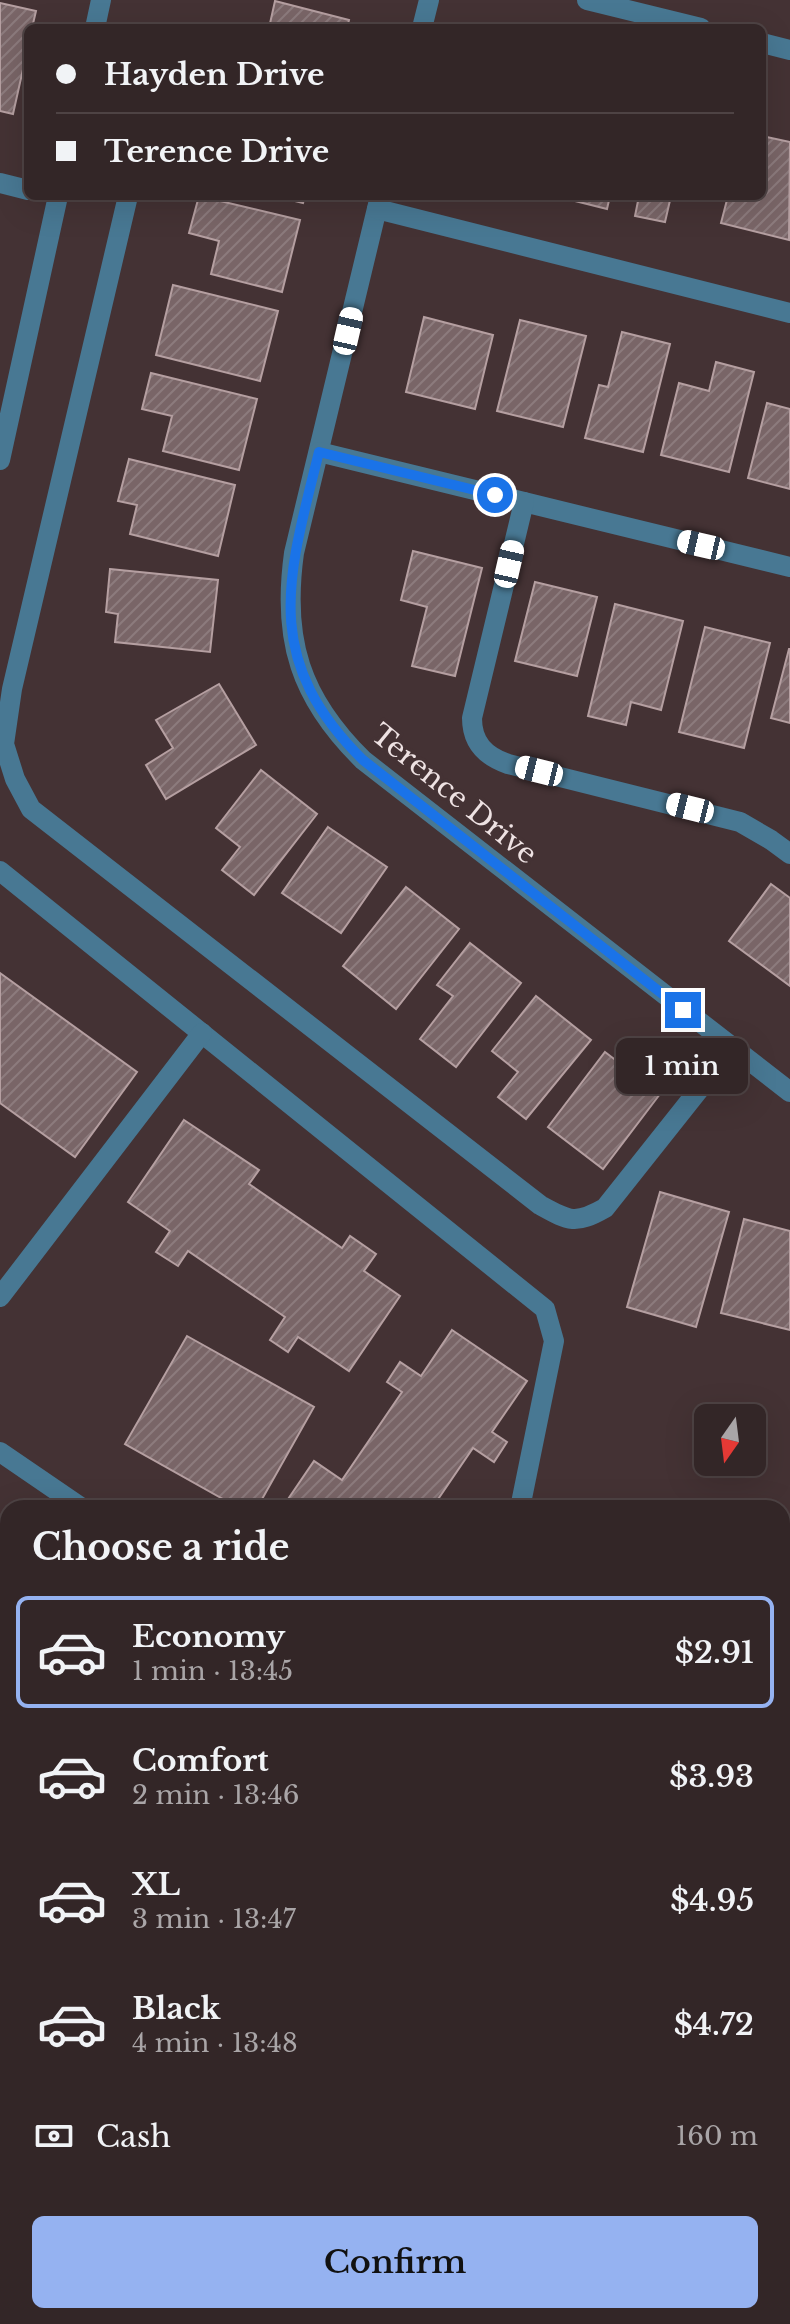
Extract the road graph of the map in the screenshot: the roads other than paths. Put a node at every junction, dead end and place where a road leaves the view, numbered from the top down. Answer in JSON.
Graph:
{"nodes":[{"id":1,"x":101,"y":0,"type":"edge"},
{"id":2,"x":429,"y":0,"type":"edge"},
{"id":3,"x":587,"y":0,"type":"edge"},
{"id":4,"x":96,"y":24,"type":"edge"},
{"id":5,"x":423,"y":24,"type":"edge"},
{"id":6,"x":685,"y":24,"type":"edge"},
{"id":7,"x":766,"y":44,"type":"edge"},
{"id":8,"x":790,"y":50,"type":"edge"},
{"id":9,"x":0,"y":183,"type":"edge"},
{"id":10,"x":24,"y":189,"type":"edge"},
{"id":11,"x":55,"y":200,"type":"edge"},
{"id":12,"x":127,"y":200,"type":"edge"},
{"id":13,"x":379,"y":203,"type":"edge"},
{"id":14,"x":790,"y":313,"type":"edge"},
{"id":15,"x":319,"y":452,"type":"junction"},
{"id":16,"x":0,"y":460,"type":"edge"},
{"id":17,"x":524,"y":502,"type":"junction"},
{"id":18,"x":790,"y":567,"type":"edge"},
{"id":19,"x":790,"y":854,"type":"edge"},
{"id":20,"x":0,"y":871,"type":"edge"},
{"id":21,"x":202,"y":1033,"type":"junction"},
{"id":22,"x":732,"y":1048,"type":"junction"},
{"id":23,"x":790,"y":1092,"type":"edge"},
{"id":24,"x":0,"y":1297,"type":"edge"},
{"id":25,"x":0,"y":1452,"type":"edge"},
{"id":26,"x":70,"y":1500,"type":"edge"},
{"id":27,"x":522,"y":1500,"type":"edge"}],
"edges":[{"from":1,"to":4,"type":"street"},
{"from":2,"to":5,"type":"street"},
{"from":3,"to":6,"type":"street"},
{"from":7,"to":8,"type":"street"},
{"from":9,"to":10,"type":"street"},
{"from":11,"to":16,"type":"street"},
{"from":12,"to":22,"type":"street"},
{"from":13,"to":14,"type":"street"},
{"from":13,"to":15,"type":"street","name":"Terence Drive"},
{"from":15,"to":17,"type":"street"},
{"from":15,"to":22,"type":"street","name":"Terence Drive"},
{"from":17,"to":18,"type":"street"},
{"from":17,"to":19,"type":"street"},
{"from":20,"to":21,"type":"street"},
{"from":21,"to":24,"type":"street"},
{"from":21,"to":27,"type":"street"},
{"from":22,"to":23,"type":"street","name":"Terence Drive"},
{"from":25,"to":26,"type":"street"}]}
